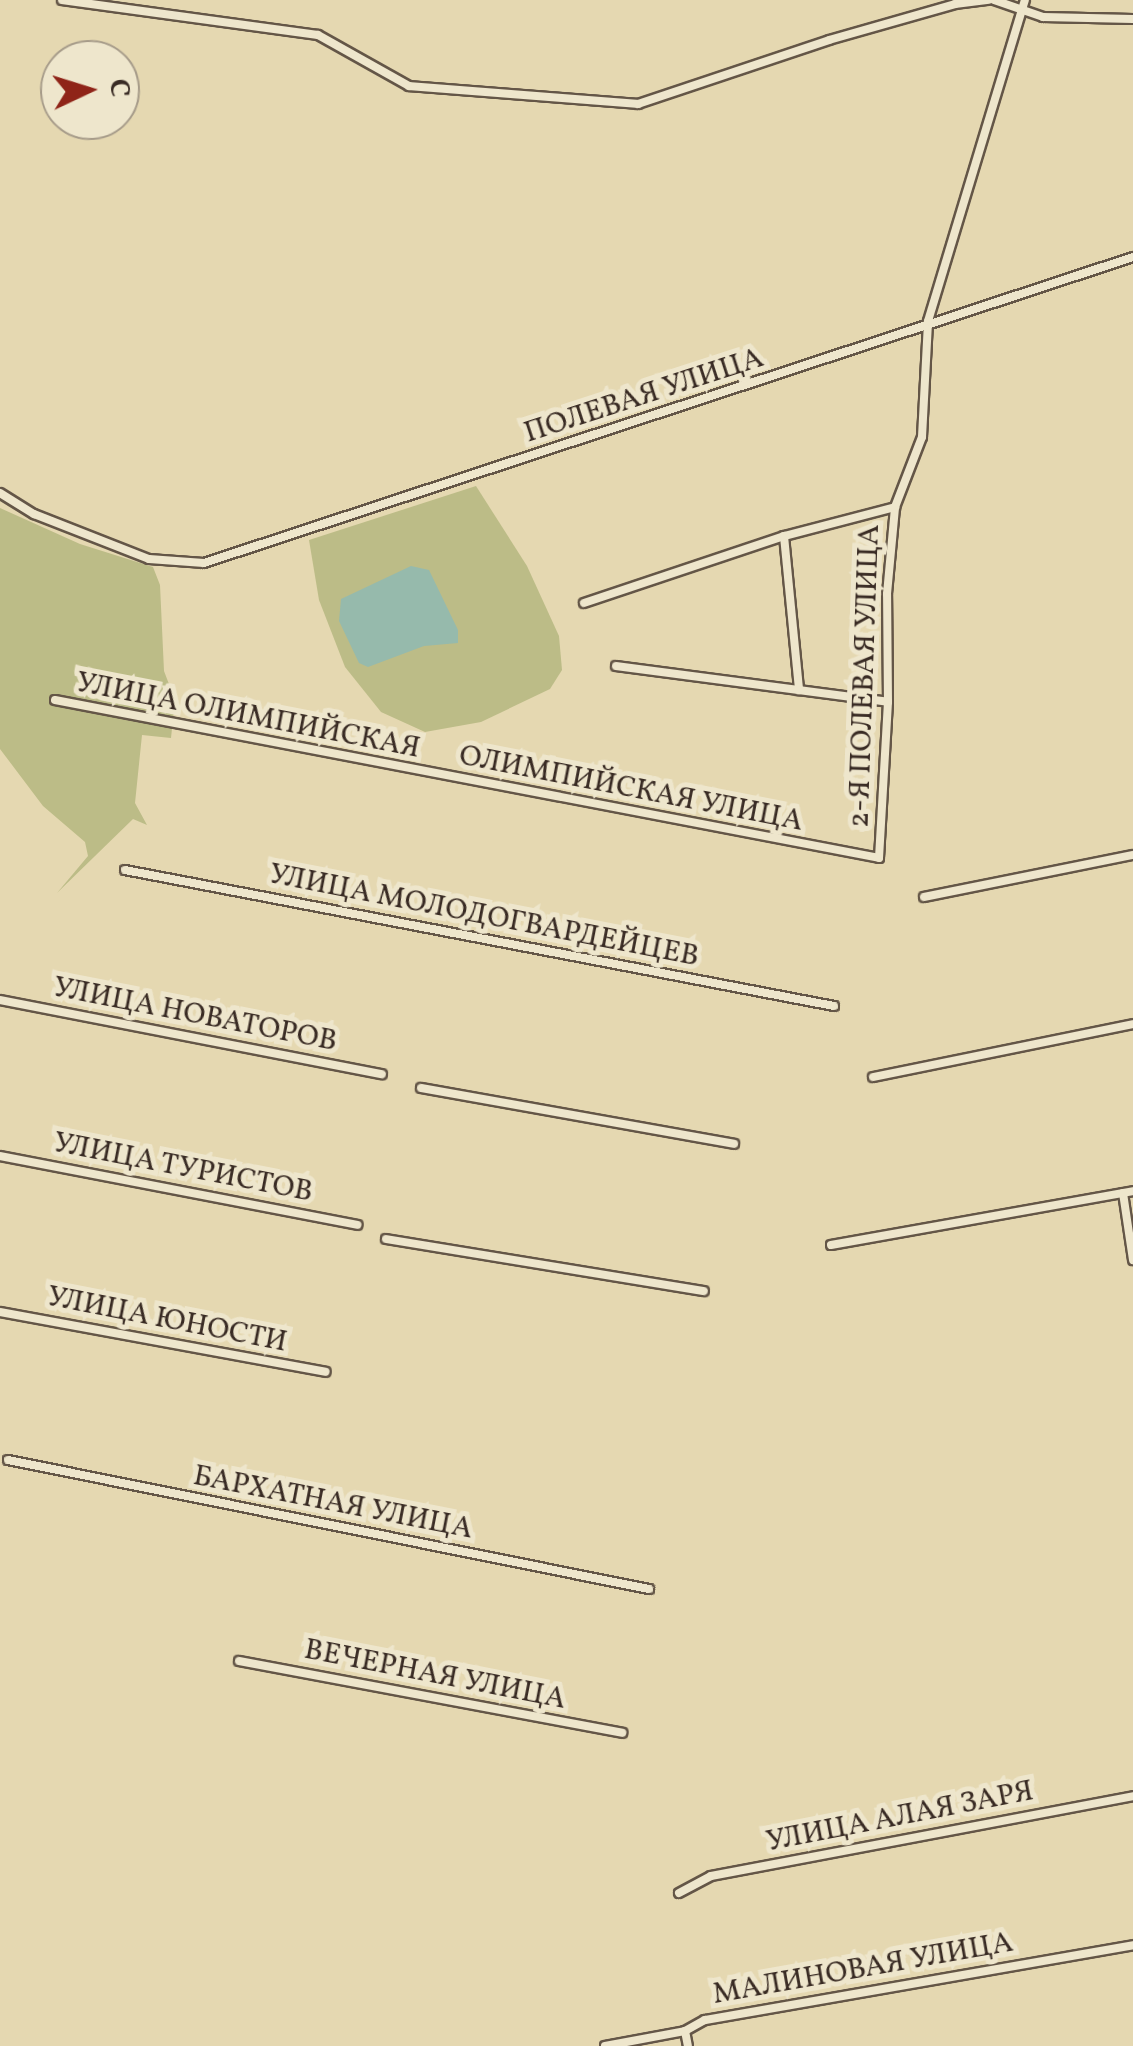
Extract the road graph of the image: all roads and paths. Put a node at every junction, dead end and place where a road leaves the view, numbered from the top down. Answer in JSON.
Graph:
{"nodes":[{"id":1,"x":62,"y":0,"type":"edge"},
{"id":2,"x":992,"y":0,"type":"edge"},
{"id":3,"x":1023,"y":4,"type":"edge"},
{"id":4,"x":1133,"y":19,"type":"edge"},
{"id":5,"x":1133,"y":257,"type":"edge"},
{"id":6,"x":928,"y":321,"type":"junction"},
{"id":7,"x":0,"y":493,"type":"edge"},
{"id":8,"x":895,"y":507,"type":"junction"},
{"id":9,"x":784,"y":536,"type":"junction"},
{"id":10,"x":584,"y":602,"type":"dead end"},
{"id":11,"x":616,"y":666,"type":"dead end"},
{"id":12,"x":799,"y":690,"type":"junction"},
{"id":13,"x":54,"y":700,"type":"dead end"},
{"id":14,"x":888,"y":702,"type":"junction"},
{"id":15,"x":433,"y":775,"type":"joint"},
{"id":16,"x":1133,"y":855,"type":"edge"},
{"id":17,"x":880,"y":858,"type":"joint"},
{"id":18,"x":125,"y":870,"type":"dead end"},
{"id":19,"x":924,"y":896,"type":"dead end"},
{"id":20,"x":0,"y":1000,"type":"edge"},
{"id":21,"x":834,"y":1006,"type":"dead end"},
{"id":22,"x":1133,"y":1024,"type":"edge"},
{"id":23,"x":382,"y":1074,"type":"dead end"},
{"id":24,"x":873,"y":1078,"type":"dead end"},
{"id":25,"x":420,"y":1088,"type":"dead end"},
{"id":26,"x":734,"y":1144,"type":"dead end"},
{"id":27,"x":0,"y":1156,"type":"edge"},
{"id":28,"x":1128,"y":1192,"type":"edge"},
{"id":29,"x":357,"y":1225,"type":"dead end"},
{"id":30,"x":386,"y":1239,"type":"dead end"},
{"id":31,"x":831,"y":1246,"type":"dead end"},
{"id":32,"x":1133,"y":1260,"type":"edge"},
{"id":33,"x":704,"y":1290,"type":"dead end"},
{"id":34,"x":0,"y":1312,"type":"edge"},
{"id":35,"x":326,"y":1372,"type":"dead end"},
{"id":36,"x":8,"y":1460,"type":"dead end"},
{"id":37,"x":649,"y":1589,"type":"dead end"},
{"id":38,"x":239,"y":1661,"type":"dead end"},
{"id":39,"x":622,"y":1733,"type":"dead end"},
{"id":40,"x":1133,"y":1796,"type":"edge"},
{"id":41,"x":679,"y":1893,"type":"dead end"},
{"id":42,"x":1133,"y":1945,"type":"edge"},
{"id":43,"x":685,"y":2030,"type":"junction"},
{"id":44,"x":604,"y":2046,"type":"edge"},
{"id":45,"x":688,"y":2046,"type":"edge"}],
"edges":[{"from":1,"to":2,"type":"street"},
{"from":2,"to":3,"type":"street"},
{"from":3,"to":4,"type":"street"},
{"from":3,"to":6,"type":"street","name":"2-Я ПОЛЕВАЯ УЛИЦА"},
{"from":5,"to":6,"type":"street","name":"ПОЛЕВАЯ УЛИЦА"},
{"from":6,"to":7,"type":"street","name":"ПОЛЕВАЯ УЛИЦА"},
{"from":6,"to":8,"type":"street","name":"2-Я ПОЛЕВАЯ УЛИЦА"},
{"from":8,"to":9,"type":"street"},
{"from":8,"to":14,"type":"street","name":"2-Я ПОЛЕВАЯ УЛИЦА"},
{"from":9,"to":10,"type":"street"},
{"from":9,"to":12,"type":"street"},
{"from":11,"to":12,"type":"street"},
{"from":12,"to":14,"type":"street"},
{"from":13,"to":15,"type":"street","name":"УЛИЦА ОЛИМПИЙСКАЯ"},
{"from":14,"to":17,"type":"street","name":"2-Я ПОЛЕВАЯ УЛИЦА"},
{"from":15,"to":17,"type":"street","name":"ОЛИМПИЙСКАЯ УЛИЦА"},
{"from":16,"to":19,"type":"street"},
{"from":18,"to":21,"type":"street","name":"УЛИЦА МОЛОДОГВАРДЕЙЦЕВ"},
{"from":20,"to":23,"type":"street","name":"УЛИЦА НОВАТОРОВ"},
{"from":22,"to":24,"type":"street"},
{"from":25,"to":26,"type":"street"},
{"from":27,"to":29,"type":"street","name":"УЛИЦА ТУРИСТОВ"},
{"from":28,"to":31,"type":"street"},
{"from":28,"to":32,"type":"street"},
{"from":30,"to":33,"type":"street"},
{"from":34,"to":35,"type":"street","name":"УЛИЦА ЮНОСТИ"},
{"from":36,"to":37,"type":"street","name":"БАРХАТНАЯ УЛИЦА"},
{"from":38,"to":39,"type":"street","name":"ВЕЧЕРНАЯ УЛИЦА"},
{"from":40,"to":41,"type":"street","name":"УЛИЦА АЛАЯ ЗАРЯ"},
{"from":42,"to":43,"type":"street","name":"МАЛИНОВАЯ УЛИЦА"},
{"from":43,"to":44,"type":"street","name":"МАЛИНОВАЯ УЛИЦА"},
{"from":43,"to":45,"type":"street"}]}
